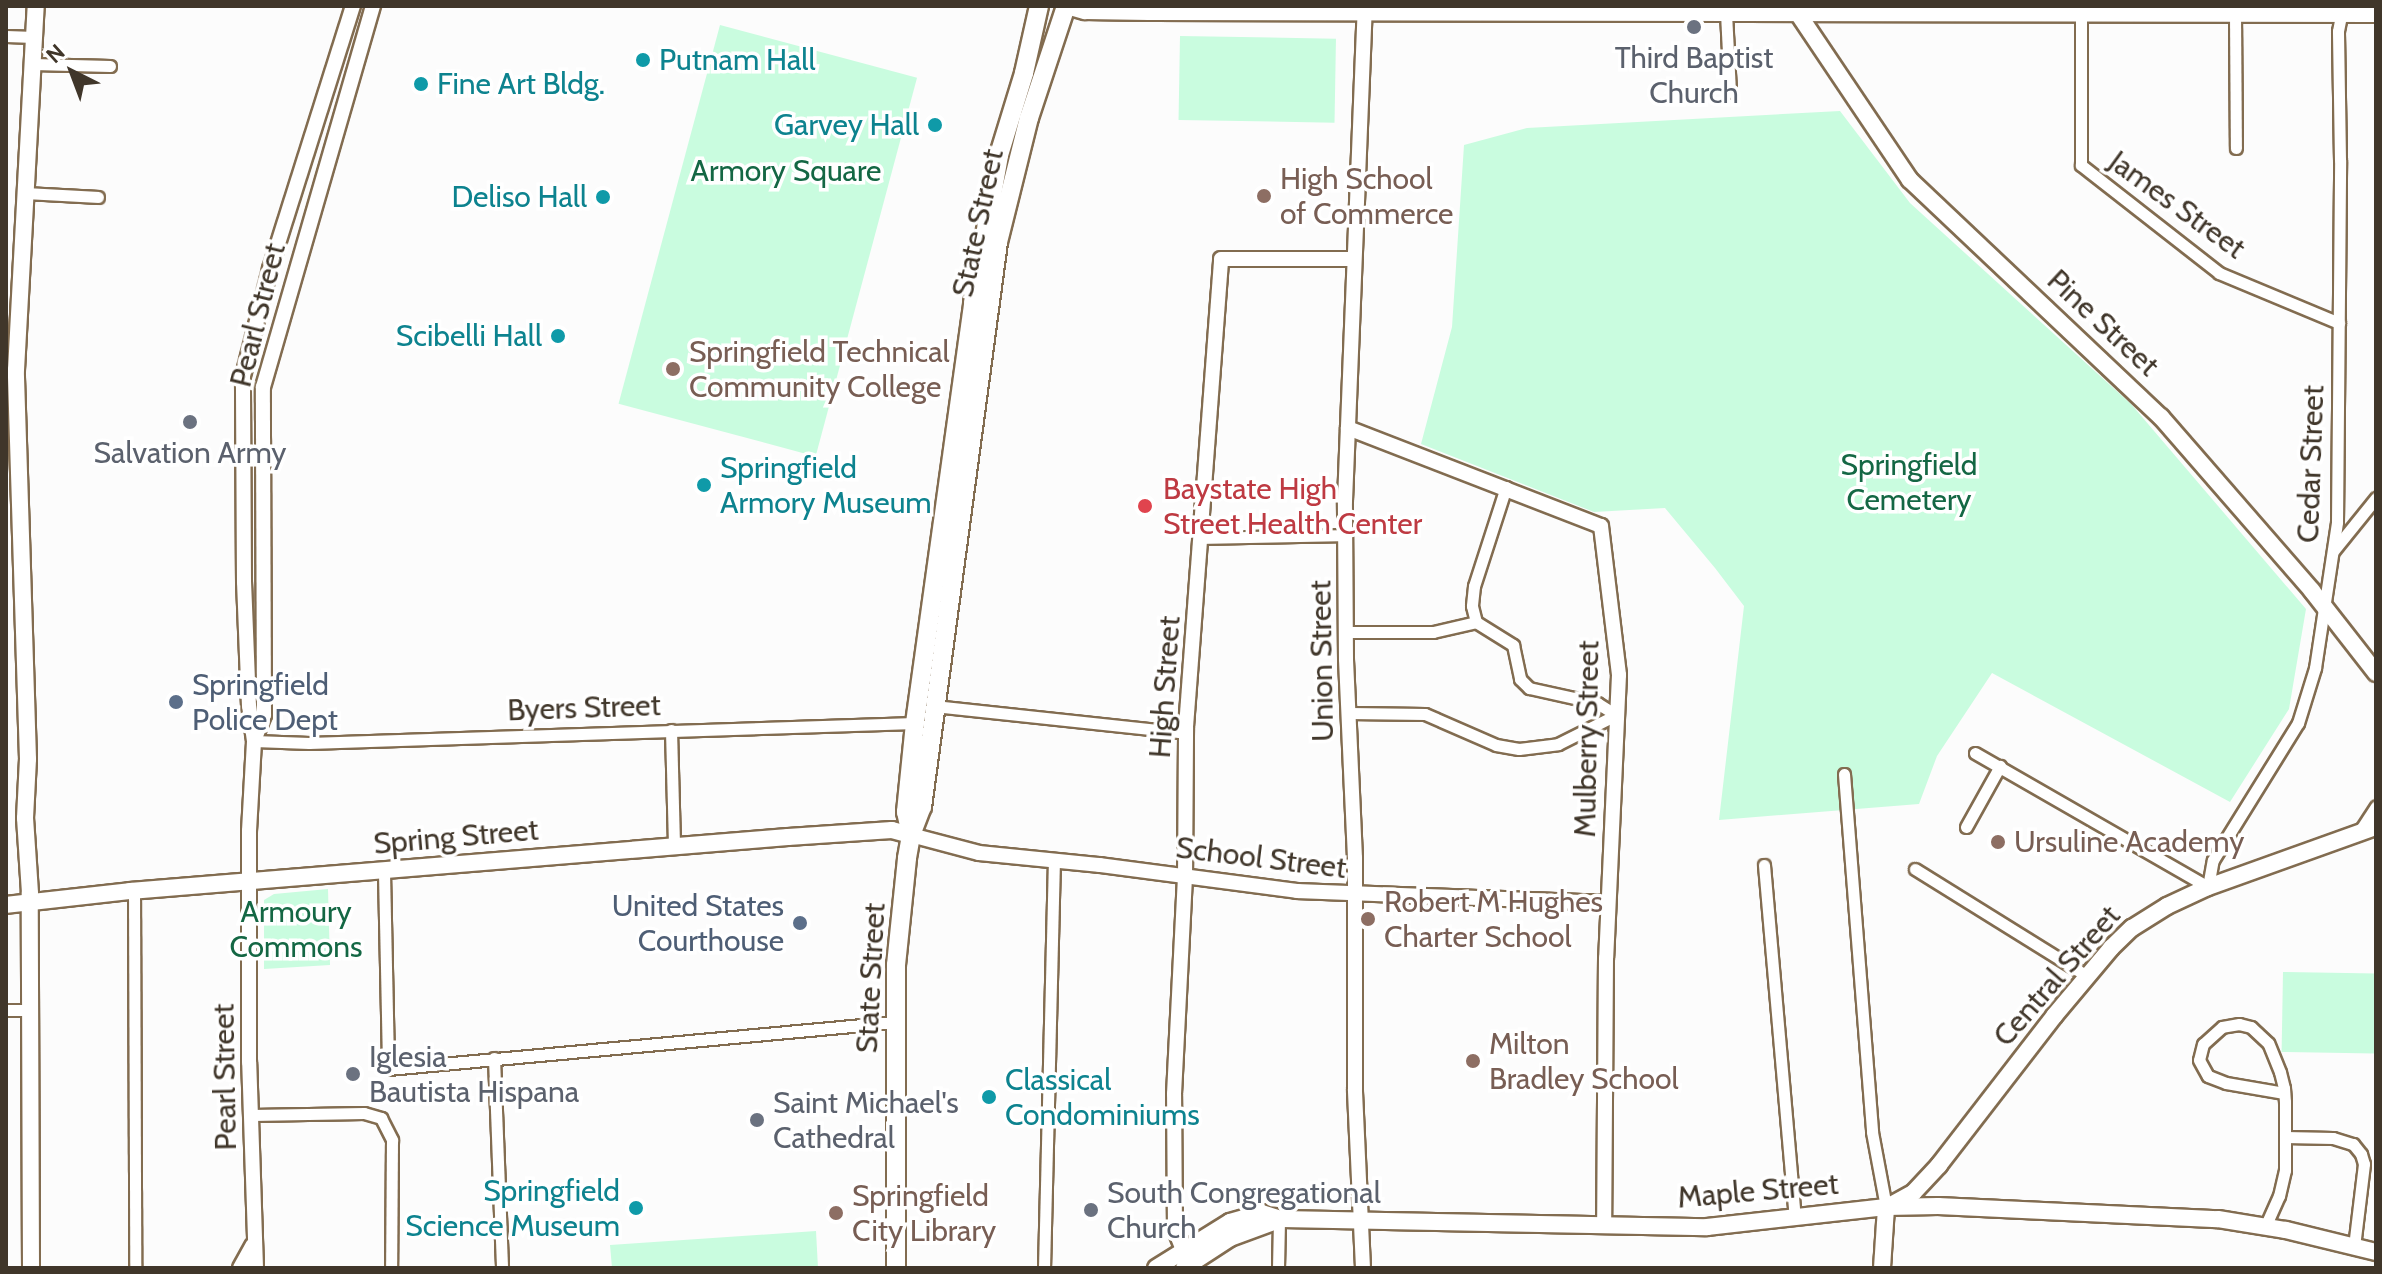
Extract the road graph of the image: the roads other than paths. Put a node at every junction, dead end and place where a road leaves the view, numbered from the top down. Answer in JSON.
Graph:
{"nodes":[{"id":1,"x":36,"y":6,"type":"edge"},
{"id":2,"x":353,"y":6,"type":"edge"},
{"id":3,"x":373,"y":6,"type":"edge"},
{"id":4,"x":1039,"y":6,"type":"edge"},
{"id":5,"x":1067,"y":6,"type":"edge"},
{"id":6,"x":1697,"y":6,"type":"edge"},
{"id":7,"x":1364,"y":9,"type":"edge"},
{"id":8,"x":1798,"y":9,"type":"edge"},
{"id":9,"x":1655,"y":10,"type":"edge"},
{"id":10,"x":2035,"y":10,"type":"edge"},
{"id":11,"x":2200,"y":10,"type":"edge"},
{"id":12,"x":2342,"y":10,"type":"edge"},
{"id":13,"x":1726,"y":13,"type":"junction"},
{"id":14,"x":2081,"y":14,"type":"junction"},
{"id":15,"x":2235,"y":14,"type":"junction"},
{"id":16,"x":2376,"y":14,"type":"edge"},
{"id":17,"x":6,"y":36,"type":"edge"},
{"id":18,"x":34,"y":37,"type":"junction"},
{"id":19,"x":33,"y":64,"type":"junction"},
{"id":20,"x":110,"y":66,"type":"dead end"},
{"id":21,"x":1730,"y":92,"type":"dead end"},
{"id":22,"x":2236,"y":148,"type":"dead end"},
{"id":23,"x":999,"y":155,"type":"junction"},
{"id":24,"x":1018,"y":160,"type":"junction"},
{"id":25,"x":26,"y":193,"type":"junction"},
{"id":26,"x":98,"y":197,"type":"dead end"},
{"id":27,"x":1354,"y":259,"type":"junction"},
{"id":28,"x":2339,"y":323,"type":"junction"},
{"id":29,"x":243,"y":422,"type":"junction"},
{"id":30,"x":263,"y":422,"type":"junction"},
{"id":31,"x":1348,"y":428,"type":"junction"},
{"id":32,"x":1506,"y":487,"type":"junction"},
{"id":33,"x":2376,"y":498,"type":"edge"},
{"id":34,"x":1345,"y":535,"type":"junction"},
{"id":35,"x":1203,"y":538,"type":"junction"},
{"id":36,"x":2333,"y":551,"type":"junction"},
{"id":37,"x":2325,"y":606,"type":"junction"},
{"id":38,"x":264,"y":609,"type":"junction"},
{"id":39,"x":245,"y":610,"type":"junction"},
{"id":40,"x":1476,"y":622,"type":"junction"},
{"id":41,"x":1346,"y":632,"type":"junction"},
{"id":42,"x":2376,"y":673,"type":"edge"},
{"id":43,"x":934,"y":706,"type":"junction"},
{"id":44,"x":1349,"y":713,"type":"junction"},
{"id":45,"x":1616,"y":715,"type":"junction"},
{"id":46,"x":915,"y":723,"type":"junction"},
{"id":47,"x":671,"y":730,"type":"junction"},
{"id":48,"x":1186,"y":733,"type":"junction"},
{"id":49,"x":254,"y":741,"type":"junction"},
{"id":50,"x":1975,"y":753,"type":"dead end"},
{"id":51,"x":2000,"y":766,"type":"junction"},
{"id":52,"x":1844,"y":774,"type":"dead end"},
{"id":53,"x":2376,"y":806,"type":"edge"},
{"id":54,"x":1966,"y":827,"type":"dead end"},
{"id":55,"x":2376,"y":827,"type":"edge"},
{"id":56,"x":2357,"y":834,"type":"junction"},
{"id":57,"x":911,"y":835,"type":"junction"},
{"id":58,"x":674,"y":848,"type":"junction"},
{"id":59,"x":1054,"y":860,"type":"junction"},
{"id":60,"x":1764,"y":865,"type":"dead end"},
{"id":61,"x":1915,"y":869,"type":"dead end"},
{"id":62,"x":384,"y":872,"type":"junction"},
{"id":63,"x":1185,"y":876,"type":"junction"},
{"id":64,"x":251,"y":883,"type":"junction"},
{"id":65,"x":2208,"y":887,"type":"junction"},
{"id":66,"x":134,"y":891,"type":"junction"},
{"id":67,"x":1354,"y":896,"type":"junction"},
{"id":68,"x":1608,"y":903,"type":"junction"},
{"id":69,"x":30,"y":904,"type":"junction"},
{"id":70,"x":6,"y":905,"type":"edge"},
{"id":71,"x":2087,"y":976,"type":"junction"},
{"id":72,"x":6,"y":1010,"type":"edge"},
{"id":73,"x":29,"y":1010,"type":"junction"},
{"id":74,"x":895,"y":1022,"type":"junction"},
{"id":75,"x":494,"y":1058,"type":"junction"},
{"id":76,"x":2284,"y":1093,"type":"junction"},
{"id":77,"x":252,"y":1115,"type":"junction"},
{"id":78,"x":2285,"y":1137,"type":"junction"},
{"id":79,"x":1886,"y":1207,"type":"junction"},
{"id":80,"x":1795,"y":1217,"type":"junction"},
{"id":81,"x":1279,"y":1219,"type":"junction"},
{"id":82,"x":1362,"y":1220,"type":"junction"},
{"id":83,"x":1604,"y":1226,"type":"junction"},
{"id":84,"x":2265,"y":1227,"type":"junction"},
{"id":85,"x":253,"y":1244,"type":"junction"},
{"id":86,"x":2354,"y":1247,"type":"junction"},
{"id":87,"x":1183,"y":1250,"type":"junction"},
{"id":88,"x":2376,"y":1252,"type":"edge"},
{"id":89,"x":31,"y":1268,"type":"edge"},
{"id":90,"x":135,"y":1268,"type":"edge"},
{"id":91,"x":240,"y":1268,"type":"edge"},
{"id":92,"x":256,"y":1268,"type":"edge"},
{"id":93,"x":391,"y":1268,"type":"edge"},
{"id":94,"x":502,"y":1268,"type":"edge"},
{"id":95,"x":896,"y":1268,"type":"edge"},
{"id":96,"x":1044,"y":1268,"type":"edge"},
{"id":97,"x":1156,"y":1268,"type":"edge"},
{"id":98,"x":1184,"y":1268,"type":"edge"},
{"id":99,"x":1278,"y":1268,"type":"edge"},
{"id":100,"x":1363,"y":1268,"type":"edge"},
{"id":101,"x":1882,"y":1268,"type":"edge"}],
"edges":[{"from":1,"to":18,"type":"main road"},
{"from":2,"to":29,"type":"street","name":"Pearl Street"},
{"from":3,"to":30,"type":"street","name":"Pearl Street"},
{"from":4,"to":23,"type":"main road","name":"State Street"},
{"from":5,"to":7,"type":"main road"},
{"from":5,"to":24,"type":"main road","name":"State Street"},
{"from":6,"to":13,"type":"main road"},
{"from":7,"to":9,"type":"main road"},
{"from":7,"to":27,"type":"street","name":"Union Street"},
{"from":8,"to":10,"type":"main road"},
{"from":8,"to":13,"type":"main road"},
{"from":8,"to":37,"type":"main road","name":"Pine Street"},
{"from":9,"to":13,"type":"main road"},
{"from":10,"to":14,"type":"main road"},
{"from":11,"to":14,"type":"main road"},
{"from":11,"to":15,"type":"main road"},
{"from":12,"to":15,"type":"main road"},
{"from":12,"to":16,"type":"main road"},
{"from":12,"to":28,"type":"street","name":"Cedar Street"},
{"from":13,"to":21,"type":"street"},
{"from":14,"to":28,"type":"street","name":"James Street"},
{"from":15,"to":22,"type":"street"},
{"from":17,"to":18,"type":"street"},
{"from":18,"to":19,"type":"main road"},
{"from":19,"to":20,"type":"street"},
{"from":19,"to":25,"type":"main road"},
{"from":23,"to":24,"type":"main road"},
{"from":23,"to":46,"type":"main road","name":"State Street"},
{"from":24,"to":43,"type":"main road","name":"State Street"},
{"from":25,"to":26,"type":"street"},
{"from":25,"to":69,"type":"main road"},
{"from":27,"to":31,"type":"street","name":"Union Street"},
{"from":27,"to":35,"type":"street","name":"High Street"},
{"from":28,"to":36,"type":"street","name":"Cedar Street"},
{"from":29,"to":30,"type":"street"},
{"from":29,"to":39,"type":"street","name":"Pearl Street"},
{"from":30,"to":38,"type":"street","name":"Pearl Street"},
{"from":31,"to":32,"type":"street","name":"Mulberry Street"},
{"from":31,"to":34,"type":"street","name":"Union Street"},
{"from":32,"to":40,"type":"street"},
{"from":32,"to":45,"type":"street","name":"Mulberry Street"},
{"from":33,"to":36,"type":"street"},
{"from":34,"to":35,"type":"street"},
{"from":34,"to":41,"type":"street","name":"Union Street"},
{"from":35,"to":48,"type":"street","name":"High Street"},
{"from":36,"to":37,"type":"street","name":"Cedar Street"},
{"from":37,"to":42,"type":"main road","name":"Pine Street"},
{"from":37,"to":65,"type":"street","name":"Cedar Street"},
{"from":38,"to":39,"type":"street"},
{"from":38,"to":49,"type":"street","name":"Pearl Street"},
{"from":39,"to":49,"type":"street","name":"Pearl Street"},
{"from":40,"to":41,"type":"street"},
{"from":40,"to":45,"type":"street"},
{"from":41,"to":44,"type":"street","name":"Union Street"},
{"from":43,"to":48,"type":"street"},
{"from":43,"to":57,"type":"main road","name":"State Street"},
{"from":44,"to":45,"type":"street"},
{"from":44,"to":67,"type":"street","name":"Union Street"},
{"from":45,"to":68,"type":"street","name":"Mulberry Street"},
{"from":46,"to":47,"type":"street","name":"Byers Street"},
{"from":46,"to":57,"type":"main road","name":"State Street"},
{"from":47,"to":49,"type":"street","name":"Byers Street"},
{"from":47,"to":58,"type":"street"},
{"from":48,"to":63,"type":"street","name":"High Street"},
{"from":49,"to":64,"type":"street","name":"Pearl Street"},
{"from":50,"to":51,"type":"street"},
{"from":51,"to":54,"type":"street"},
{"from":51,"to":65,"type":"street"},
{"from":52,"to":79,"type":"street"},
{"from":53,"to":56,"type":"street"},
{"from":55,"to":56,"type":"main road","name":"Central Street"},
{"from":56,"to":65,"type":"main road","name":"Central Street"},
{"from":57,"to":58,"type":"main road","name":"Spring Street"},
{"from":57,"to":59,"type":"street","name":"School Street"},
{"from":57,"to":74,"type":"main road","name":"State Street"},
{"from":58,"to":62,"type":"main road","name":"Spring Street"},
{"from":59,"to":63,"type":"street","name":"School Street"},
{"from":59,"to":96,"type":"street"},
{"from":60,"to":80,"type":"street"},
{"from":61,"to":71,"type":"street"},
{"from":62,"to":64,"type":"main road","name":"Spring Street"},
{"from":62,"to":75,"type":"street"},
{"from":63,"to":67,"type":"street","name":"School Street"},
{"from":63,"to":87,"type":"street","name":"High Street"},
{"from":64,"to":66,"type":"main road","name":"Spring Street"},
{"from":64,"to":77,"type":"street","name":"Pearl Street"},
{"from":65,"to":71,"type":"main road","name":"Central Street"},
{"from":66,"to":69,"type":"main road","name":"Spring Street"},
{"from":66,"to":90,"type":"street"},
{"from":67,"to":68,"type":"street","name":"School Street"},
{"from":67,"to":82,"type":"street","name":"Union Street"},
{"from":68,"to":83,"type":"street","name":"Mulberry Street"},
{"from":69,"to":70,"type":"main road","name":"Spring Street"},
{"from":69,"to":73,"type":"main road"},
{"from":71,"to":79,"type":"main road","name":"Central Street"},
{"from":72,"to":73,"type":"street"},
{"from":73,"to":89,"type":"main road"},
{"from":74,"to":75,"type":"street"},
{"from":74,"to":95,"type":"main road","name":"State Street"},
{"from":75,"to":94,"type":"street"},
{"from":76,"to":76,"type":"street"},
{"from":76,"to":78,"type":"street"},
{"from":77,"to":85,"type":"street","name":"Pearl Street"},
{"from":77,"to":93,"type":"street"},
{"from":78,"to":84,"type":"street"},
{"from":78,"to":86,"type":"street"},
{"from":79,"to":80,"type":"main road","name":"Maple Street"},
{"from":79,"to":84,"type":"main road","name":"Maple Street"},
{"from":79,"to":101,"type":"main road"},
{"from":80,"to":83,"type":"main road","name":"Maple Street"},
{"from":81,"to":82,"type":"main road","name":"Maple Street"},
{"from":81,"to":87,"type":"main road","name":"Maple Street"},
{"from":81,"to":98,"type":"main road"},
{"from":81,"to":99,"type":"street"},
{"from":82,"to":83,"type":"main road","name":"Maple Street"},
{"from":82,"to":100,"type":"street","name":"Union Street"},
{"from":84,"to":86,"type":"main road","name":"Maple Street"},
{"from":85,"to":91,"type":"street"},
{"from":85,"to":92,"type":"street","name":"Pearl Street"},
{"from":86,"to":88,"type":"main road","name":"Maple Street"},
{"from":87,"to":97,"type":"main road","name":"Maple Street"}]}
